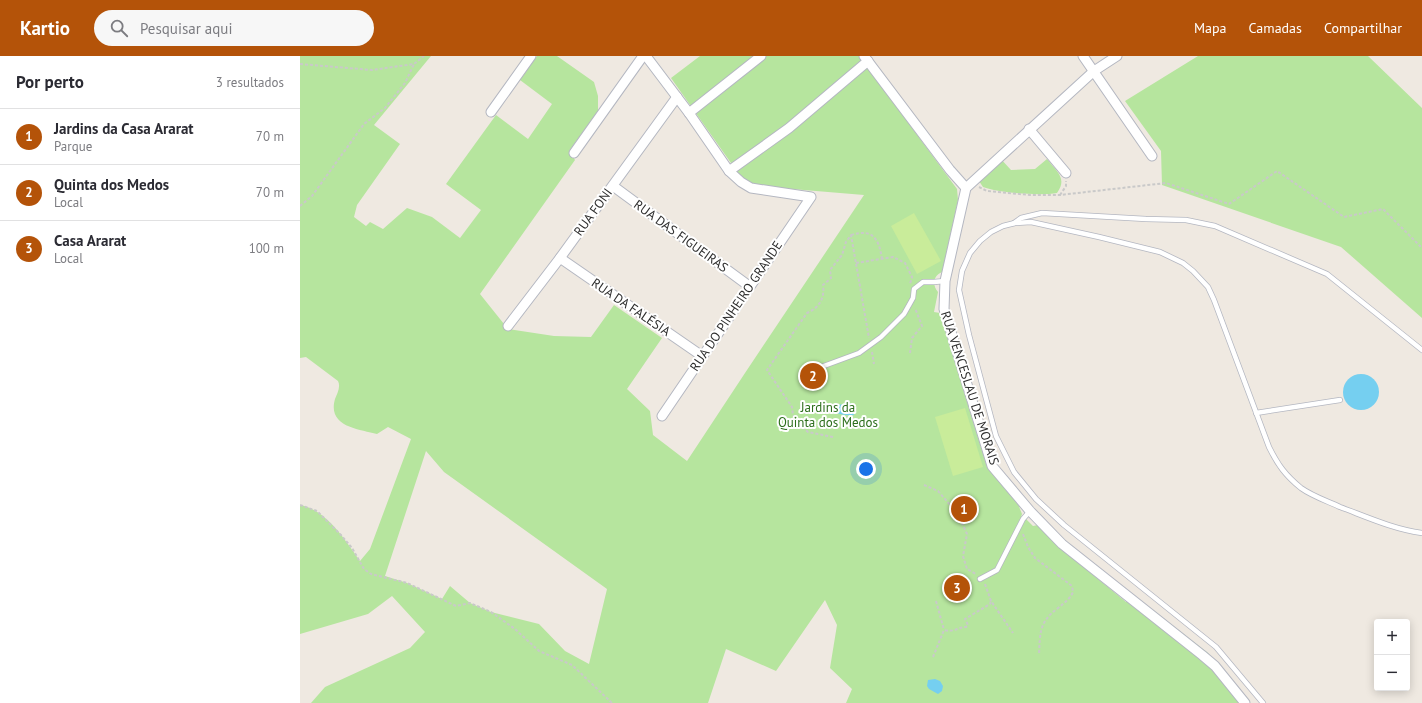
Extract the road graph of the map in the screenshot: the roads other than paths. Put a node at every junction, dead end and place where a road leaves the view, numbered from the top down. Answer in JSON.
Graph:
{"nodes":[{"id":1,"x":531,"y":56,"type":"edge"},
{"id":2,"x":645,"y":56,"type":"edge"},
{"id":3,"x":761,"y":56,"type":"edge"},
{"id":4,"x":1082,"y":56,"type":"edge"},
{"id":5,"x":1117,"y":56,"type":"edge"},
{"id":6,"x":866,"y":59,"type":"edge"},
{"id":7,"x":1094,"y":71,"type":"junction"},
{"id":8,"x":677,"y":97,"type":"junction"},
{"id":9,"x":491,"y":112,"type":"dead end"},
{"id":10,"x":689,"y":113,"type":"junction"},
{"id":11,"x":1029,"y":129,"type":"junction"},
{"id":12,"x":574,"y":153,"type":"dead end"},
{"id":13,"x":1152,"y":156,"type":"dead end"},
{"id":14,"x":729,"y":171,"type":"junction"},
{"id":15,"x":1066,"y":173,"type":"road end"},
{"id":16,"x":969,"y":185,"type":"junction"},
{"id":17,"x":613,"y":186,"type":"junction"},
{"id":18,"x":1013,"y":224,"type":"junction"},
{"id":19,"x":560,"y":258,"type":"junction"},
{"id":20,"x":945,"y":281,"type":"junction"},
{"id":21,"x":750,"y":286,"type":"junction"},
{"id":22,"x":508,"y":326,"type":"dead end"},
{"id":23,"x":1422,"y":350,"type":"edge"},
{"id":24,"x":702,"y":356,"type":"junction"},
{"id":25,"x":821,"y":367,"type":"dead end"},
{"id":26,"x":1340,"y":400,"type":"dead end"},
{"id":27,"x":1256,"y":414,"type":"junction"},
{"id":28,"x":662,"y":416,"type":"dead end"},
{"id":29,"x":1030,"y":511,"type":"junction"},
{"id":30,"x":1422,"y":533,"type":"edge"},
{"id":31,"x":982,"y":579,"type":"road end"},
{"id":32,"x":1244,"y":703,"type":"edge"},
{"id":33,"x":1263,"y":703,"type":"edge"}],
"edges":[{"from":1,"to":9,"type":"street"},
{"from":2,"to":8,"type":"street"},
{"from":2,"to":12,"type":"street"},
{"from":3,"to":10,"type":"street"},
{"from":4,"to":7,"type":"street"},
{"from":5,"to":7,"type":"street"},
{"from":6,"to":14,"type":"street"},
{"from":6,"to":16,"type":"street"},
{"from":7,"to":11,"type":"street"},
{"from":7,"to":13,"type":"street"},
{"from":8,"to":10,"type":"street"},
{"from":8,"to":17,"type":"street","name":"RUA FONI"},
{"from":10,"to":14,"type":"street"},
{"from":11,"to":15,"type":"street"},
{"from":11,"to":16,"type":"street"},
{"from":14,"to":21,"type":"street","name":"RUA DO PINHEIRO GRANDE"},
{"from":16,"to":20,"type":"street","name":"RUA VENCESLAU DE MORAIS"},
{"from":17,"to":19,"type":"street","name":"RUA FONI"},
{"from":17,"to":21,"type":"street","name":"RUA DAS FIGUEIRAS"},
{"from":18,"to":23,"type":"lane"},
{"from":18,"to":27,"type":"lane"},
{"from":18,"to":33,"type":"lane"},
{"from":19,"to":22,"type":"street","name":"RUA FONI"},
{"from":19,"to":24,"type":"street","name":"RUA DA FALÉSIA"},
{"from":20,"to":25,"type":"lane"},
{"from":20,"to":29,"type":"street","name":"RUA VENCESLAU DE MORAIS"},
{"from":21,"to":24,"type":"street","name":"RUA DO PINHEIRO GRANDE"},
{"from":24,"to":28,"type":"street","name":"RUA DO PINHEIRO GRANDE"},
{"from":26,"to":27,"type":"lane"},
{"from":27,"to":30,"type":"lane"},
{"from":29,"to":31,"type":"lane"},
{"from":29,"to":32,"type":"street","name":"RUA VENCESLAU DE MORAIS"}]}
